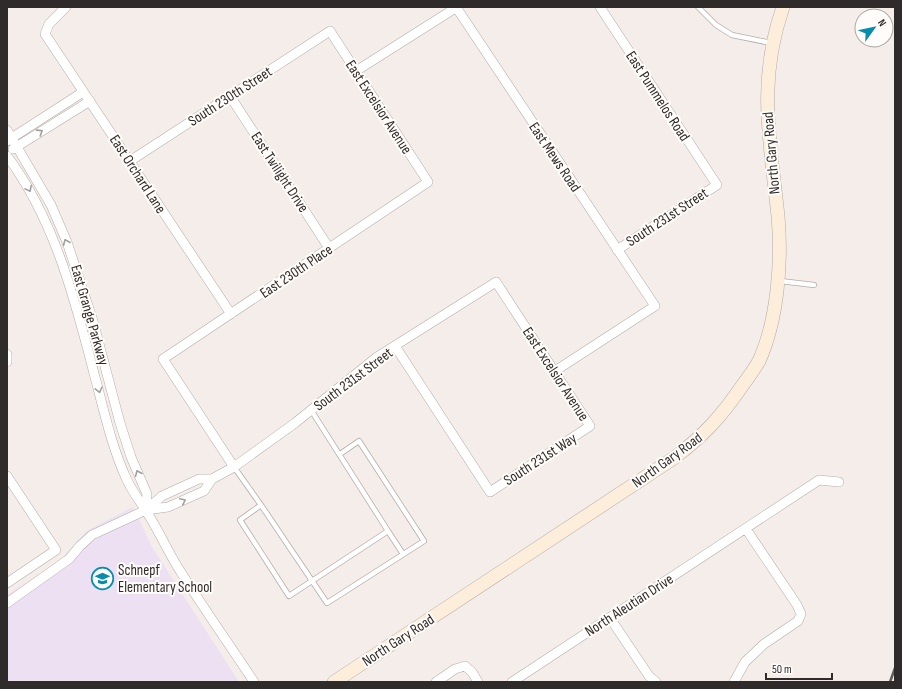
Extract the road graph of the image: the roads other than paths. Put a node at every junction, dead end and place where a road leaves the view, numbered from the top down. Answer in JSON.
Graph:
{"nodes":[{"id":1,"x":66,"y":7,"type":"edge"},
{"id":2,"x":456,"y":7,"type":"edge"},
{"id":3,"x":600,"y":7,"type":"edge"},
{"id":4,"x":698,"y":7,"type":"edge"},
{"id":5,"x":783,"y":7,"type":"edge"},
{"id":6,"x":330,"y":31,"type":"joint"},
{"id":7,"x":773,"y":44,"type":"junction"},
{"id":8,"x":356,"y":71,"type":"junction"},
{"id":9,"x":83,"y":92,"type":"junction"},
{"id":10,"x":230,"y":96,"type":"junction"},
{"id":11,"x":90,"y":101,"type":"junction"},
{"id":12,"x":8,"y":136,"type":"edge"},
{"id":13,"x":17,"y":147,"type":"junction"},
{"id":14,"x":7,"y":155,"type":"edge"},
{"id":15,"x":130,"y":161,"type":"junction"},
{"id":16,"x":428,"y":182,"type":"joint"},
{"id":17,"x":717,"y":185,"type":"joint"},
{"id":18,"x":329,"y":248,"type":"junction"},
{"id":19,"x":617,"y":250,"type":"junction"},
{"id":20,"x":778,"y":280,"type":"junction"},
{"id":21,"x":496,"y":282,"type":"joint"},
{"id":22,"x":814,"y":285,"type":"dead end"},
{"id":23,"x":231,"y":314,"type":"junction"},
{"id":24,"x":395,"y":346,"type":"junction"},
{"id":25,"x":555,"y":371,"type":"junction"},
{"id":26,"x":311,"y":410,"type":"junction"},
{"id":27,"x":590,"y":426,"type":"joint"},
{"id":28,"x":340,"y":454,"type":"junction"},
{"id":29,"x":234,"y":467,"type":"junction"},
{"id":30,"x":7,"y":476,"type":"edge"},
{"id":31,"x":212,"y":479,"type":"junction"},
{"id":32,"x":839,"y":482,"type":"dead end"},
{"id":33,"x":261,"y":505,"type":"junction"},
{"id":34,"x":146,"y":510,"type":"junction"},
{"id":35,"x":746,"y":529,"type":"junction"},
{"id":36,"x":388,"y":530,"type":"junction"},
{"id":37,"x":404,"y":554,"type":"junction"},
{"id":38,"x":311,"y":581,"type":"junction"},
{"id":39,"x":7,"y":583,"type":"edge"},
{"id":40,"x":7,"y":603,"type":"edge"},
{"id":41,"x":610,"y":618,"type":"junction"},
{"id":42,"x":254,"y":682,"type":"edge"},
{"id":43,"x":334,"y":682,"type":"edge"},
{"id":44,"x":436,"y":682,"type":"edge"},
{"id":45,"x":478,"y":682,"type":"edge"},
{"id":46,"x":512,"y":682,"type":"edge"},
{"id":47,"x":656,"y":682,"type":"edge"},
{"id":48,"x":734,"y":682,"type":"edge"}],
"edges":[{"from":1,"to":9,"type":"street","name":"East Orchard Lane"},
{"from":2,"to":8,"type":"street"},
{"from":2,"to":19,"type":"street","name":"East Mews Road"},
{"from":3,"to":17,"type":"street","name":"East Pummelos Road"},
{"from":4,"to":7,"type":"lane"},
{"from":5,"to":7,"type":"main road","name":"North Gary Road"},
{"from":6,"to":8,"type":"street","name":"East Excelsior Avenue"},
{"from":6,"to":10,"type":"street","name":"South 230th Street"},
{"from":7,"to":20,"type":"main road","name":"North Gary Road"},
{"from":8,"to":16,"type":"street","name":"East Excelsior Avenue"},
{"from":9,"to":11,"type":"street","name":"East Orchard Lane"},
{"from":9,"to":12,"type":"street"},
{"from":10,"to":15,"type":"street","name":"South 230th Street"},
{"from":10,"to":18,"type":"street","name":"East Twilight Drive"},
{"from":13,"to":11,"type":"street","one_way":true},
{"from":11,"to":15,"type":"street","name":"East Orchard Lane"},
{"from":12,"to":13,"type":"street","name":"East Grange Parkway"},
{"from":13,"to":14,"type":"street"},
{"from":34,"to":13,"type":"street","name":"East Grange Parkway","one_way":true},
{"from":14,"to":34,"type":"street","name":"East Grange Parkway","one_way":true},
{"from":15,"to":23,"type":"street","name":"East Orchard Lane"},
{"from":16,"to":18,"type":"street","name":"East 230th Place"},
{"from":17,"to":19,"type":"street","name":"South 231st Street"},
{"from":18,"to":23,"type":"street","name":"East 230th Place"},
{"from":19,"to":25,"type":"street","name":"East Mews Road"},
{"from":20,"to":22,"type":"lane"},
{"from":20,"to":43,"type":"main road","name":"North Gary Road"},
{"from":21,"to":24,"type":"street","name":"South 231st Street"},
{"from":21,"to":25,"type":"street","name":"East Excelsior Avenue"},
{"from":23,"to":29,"type":"street","name":"East 230th Place"},
{"from":24,"to":26,"type":"street","name":"South 231st Street"},
{"from":24,"to":27,"type":"street","name":"South 231st Way"},
{"from":25,"to":27,"type":"street","name":"East Excelsior Avenue"},
{"from":26,"to":28,"type":"lane"},
{"from":26,"to":29,"type":"street","name":"South 231st Street"},
{"from":28,"to":36,"type":"lane"},
{"from":28,"to":37,"type":"lane"},
{"from":29,"to":31,"type":"street","name":"South 231st Street"},
{"from":29,"to":33,"type":"lane"},
{"from":30,"to":39,"type":"street"},
{"from":31,"to":34,"type":"street","name":"South 231st Street"},
{"from":34,"to":31,"type":"street","name":"South 231st Street","one_way":true},
{"from":32,"to":35,"type":"street","name":"North Aleutian Drive"},
{"from":33,"to":38,"type":"lane"},
{"from":33,"to":38,"type":"lane"},
{"from":34,"to":40,"type":"street","name":"South 231st Street"},
{"from":34,"to":42,"type":"street","name":"East Grange Parkway"},
{"from":35,"to":41,"type":"street","name":"North Aleutian Drive"},
{"from":35,"to":48,"type":"street"},
{"from":36,"to":37,"type":"lane"},
{"from":36,"to":38,"type":"lane"},
{"from":37,"to":38,"type":"lane"},
{"from":41,"to":46,"type":"street","name":"North Aleutian Drive"},
{"from":41,"to":47,"type":"street"},
{"from":44,"to":45,"type":"street"}]}
